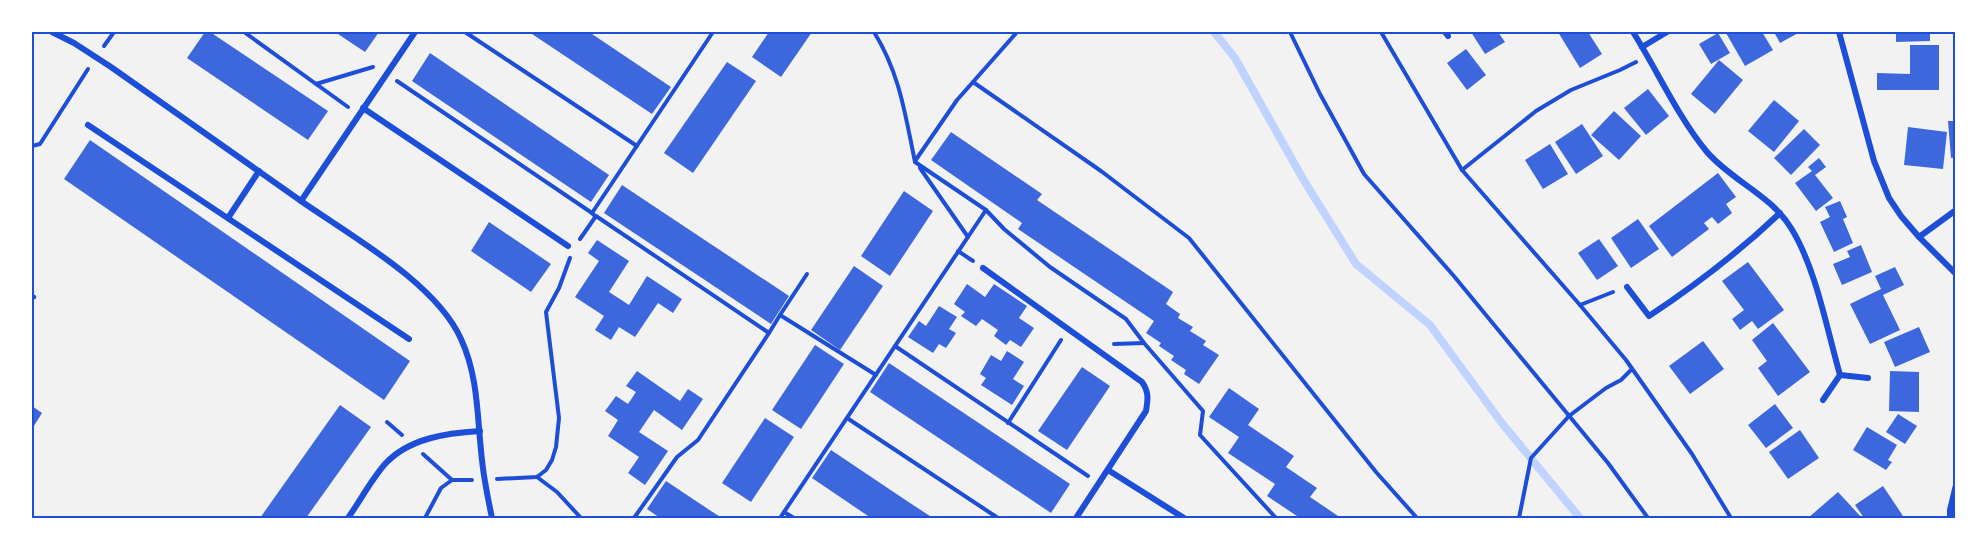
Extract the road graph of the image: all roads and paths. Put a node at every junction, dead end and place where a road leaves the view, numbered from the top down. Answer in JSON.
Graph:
{"nodes":[{"id":1,"x":52,"y":32,"type":"edge"},
{"id":2,"x":244,"y":32,"type":"edge"},
{"id":3,"x":415,"y":32,"type":"edge"},
{"id":4,"x":465,"y":32,"type":"edge"},
{"id":5,"x":713,"y":32,"type":"edge"},
{"id":6,"x":874,"y":32,"type":"edge"},
{"id":7,"x":1017,"y":32,"type":"edge"},
{"id":8,"x":1290,"y":32,"type":"edge"},
{"id":9,"x":1381,"y":32,"type":"edge"},
{"id":10,"x":1633,"y":32,"type":"edge"},
{"id":11,"x":1667,"y":32,"type":"edge"},
{"id":12,"x":1839,"y":32,"type":"edge"},
{"id":13,"x":1642,"y":47,"type":"junction"},
{"id":14,"x":1648,"y":55,"type":"junction"},
{"id":15,"x":395,"y":61,"type":"junction"},
{"id":16,"x":386,"y":74,"type":"junction"},
{"id":17,"x":973,"y":82,"type":"junction"},
{"id":18,"x":316,"y":84,"type":"junction"},
{"id":19,"x":75,"y":89,"type":"dead end"},
{"id":20,"x":361,"y":111,"type":"junction"},
{"id":21,"x":88,"y":125,"type":"dead end"},
{"id":22,"x":32,"y":146,"type":"edge"},
{"id":23,"x":637,"y":146,"type":"junction"},
{"id":24,"x":916,"y":164,"type":"junction"},
{"id":25,"x":1462,"y":170,"type":"junction"},
{"id":26,"x":259,"y":171,"type":"junction"},
{"id":27,"x":301,"y":201,"type":"junction"},
{"id":28,"x":986,"y":210,"type":"junction"},
{"id":29,"x":1956,"y":210,"type":"edge"},
{"id":30,"x":1780,"y":213,"type":"junction"},
{"id":31,"x":594,"y":215,"type":"junction"},
{"id":32,"x":228,"y":218,"type":"junction"},
{"id":33,"x":968,"y":237,"type":"junction"},
{"id":34,"x":1919,"y":237,"type":"junction"},
{"id":35,"x":570,"y":248,"type":"junction"},
{"id":36,"x":983,"y":268,"type":"dead end"},
{"id":37,"x":807,"y":274,"type":"dead end"},
{"id":38,"x":1956,"y":274,"type":"edge"},
{"id":39,"x":1627,"y":287,"type":"joint"},
{"id":40,"x":1580,"y":305,"type":"junction"},
{"id":41,"x":780,"y":315,"type":"junction"},
{"id":42,"x":1068,"y":329,"type":"junction"},
{"id":43,"x":769,"y":333,"type":"junction"},
{"id":44,"x":409,"y":339,"type":"dead end"},
{"id":45,"x":895,"y":346,"type":"junction"},
{"id":46,"x":1632,"y":369,"type":"junction"},
{"id":47,"x":876,"y":375,"type":"junction"},
{"id":48,"x":1840,"y":375,"type":"junction"},
{"id":49,"x":1868,"y":378,"type":"dead end"},
{"id":50,"x":1823,"y":400,"type":"dead end"},
{"id":51,"x":1569,"y":416,"type":"junction"},
{"id":52,"x":847,"y":418,"type":"junction"},
{"id":53,"x":1008,"y":423,"type":"junction"},
{"id":54,"x":480,"y":431,"type":"junction"},
{"id":55,"x":437,"y":466,"type":"dead end"},
{"id":56,"x":1108,"y":470,"type":"junction"},
{"id":57,"x":452,"y":480,"type":"junction"},
{"id":58,"x":462,"y":480,"type":"dead end"},
{"id":59,"x":1099,"y":483,"type":"junction"},
{"id":60,"x":1956,"y":485,"type":"edge"},
{"id":61,"x":784,"y":512,"type":"junction"},
{"id":62,"x":348,"y":519,"type":"edge"},
{"id":63,"x":425,"y":519,"type":"edge"},
{"id":64,"x":492,"y":519,"type":"edge"},
{"id":65,"x":580,"y":519,"type":"edge"},
{"id":66,"x":634,"y":519,"type":"edge"},
{"id":67,"x":780,"y":519,"type":"edge"},
{"id":68,"x":794,"y":519,"type":"edge"},
{"id":69,"x":998,"y":519,"type":"edge"},
{"id":70,"x":1076,"y":519,"type":"edge"},
{"id":71,"x":1184,"y":519,"type":"edge"},
{"id":72,"x":1276,"y":519,"type":"edge"},
{"id":73,"x":1417,"y":519,"type":"edge"},
{"id":74,"x":1519,"y":519,"type":"edge"},
{"id":75,"x":1648,"y":519,"type":"edge"},
{"id":76,"x":1731,"y":519,"type":"edge"},
{"id":77,"x":1950,"y":519,"type":"edge"}],
"edges":[{"from":1,"to":26,"type":"street"},
{"from":2,"to":18,"type":"path"},
{"from":3,"to":15,"type":"street"},
{"from":4,"to":23,"type":"path"},
{"from":5,"to":23,"type":"path"},
{"from":6,"to":24,"type":"path"},
{"from":7,"to":17,"type":"path"},
{"from":8,"to":51,"type":"path"},
{"from":9,"to":25,"type":"path"},
{"from":10,"to":13,"type":"street"},
{"from":11,"to":13,"type":"street"},
{"from":12,"to":34,"type":"street"},
{"from":13,"to":14,"type":"street"},
{"from":14,"to":25,"type":"path"},
{"from":14,"to":30,"type":"street"},
{"from":15,"to":16,"type":"street"},
{"from":15,"to":18,"type":"path"},
{"from":16,"to":20,"type":"street"},
{"from":16,"to":31,"type":"path"},
{"from":17,"to":24,"type":"path"},
{"from":17,"to":73,"type":"path"},
{"from":18,"to":20,"type":"path"},
{"from":19,"to":22,"type":"path"},
{"from":20,"to":27,"type":"street"},
{"from":20,"to":35,"type":"street"},
{"from":21,"to":32,"type":"street"},
{"from":23,"to":31,"type":"path"},
{"from":24,"to":28,"type":"path"},
{"from":24,"to":33,"type":"path"},
{"from":25,"to":40,"type":"path"},
{"from":26,"to":27,"type":"street"},
{"from":26,"to":32,"type":"street"},
{"from":27,"to":54,"type":"street"},
{"from":28,"to":33,"type":"path"},
{"from":28,"to":72,"type":"path"},
{"from":29,"to":34,"type":"street"},
{"from":30,"to":39,"type":"street"},
{"from":30,"to":48,"type":"street"},
{"from":31,"to":35,"type":"path"},
{"from":31,"to":43,"type":"path"},
{"from":32,"to":44,"type":"street"},
{"from":33,"to":45,"type":"path"},
{"from":34,"to":38,"type":"street"},
{"from":35,"to":65,"type":"path"},
{"from":36,"to":42,"type":"street"},
{"from":37,"to":41,"type":"path"},
{"from":39,"to":40,"type":"path"},
{"from":40,"to":46,"type":"path"},
{"from":41,"to":43,"type":"path"},
{"from":41,"to":47,"type":"path"},
{"from":42,"to":53,"type":"path"},
{"from":42,"to":56,"type":"street"},
{"from":43,"to":66,"type":"path"},
{"from":45,"to":47,"type":"path"},
{"from":45,"to":53,"type":"path"},
{"from":46,"to":51,"type":"path"},
{"from":46,"to":76,"type":"path"},
{"from":47,"to":52,"type":"path"},
{"from":48,"to":49,"type":"street"},
{"from":48,"to":50,"type":"street"},
{"from":51,"to":74,"type":"path"},
{"from":51,"to":75,"type":"path"},
{"from":52,"to":61,"type":"path"},
{"from":52,"to":69,"type":"path"},
{"from":53,"to":59,"type":"path"},
{"from":54,"to":62,"type":"street"},
{"from":54,"to":64,"type":"street"},
{"from":55,"to":57,"type":"path"},
{"from":56,"to":59,"type":"street"},
{"from":56,"to":71,"type":"street"},
{"from":57,"to":58,"type":"path"},
{"from":57,"to":63,"type":"path"},
{"from":59,"to":70,"type":"street"},
{"from":60,"to":77,"type":"street"},
{"from":61,"to":67,"type":"path"},
{"from":61,"to":68,"type":"path"}]}
